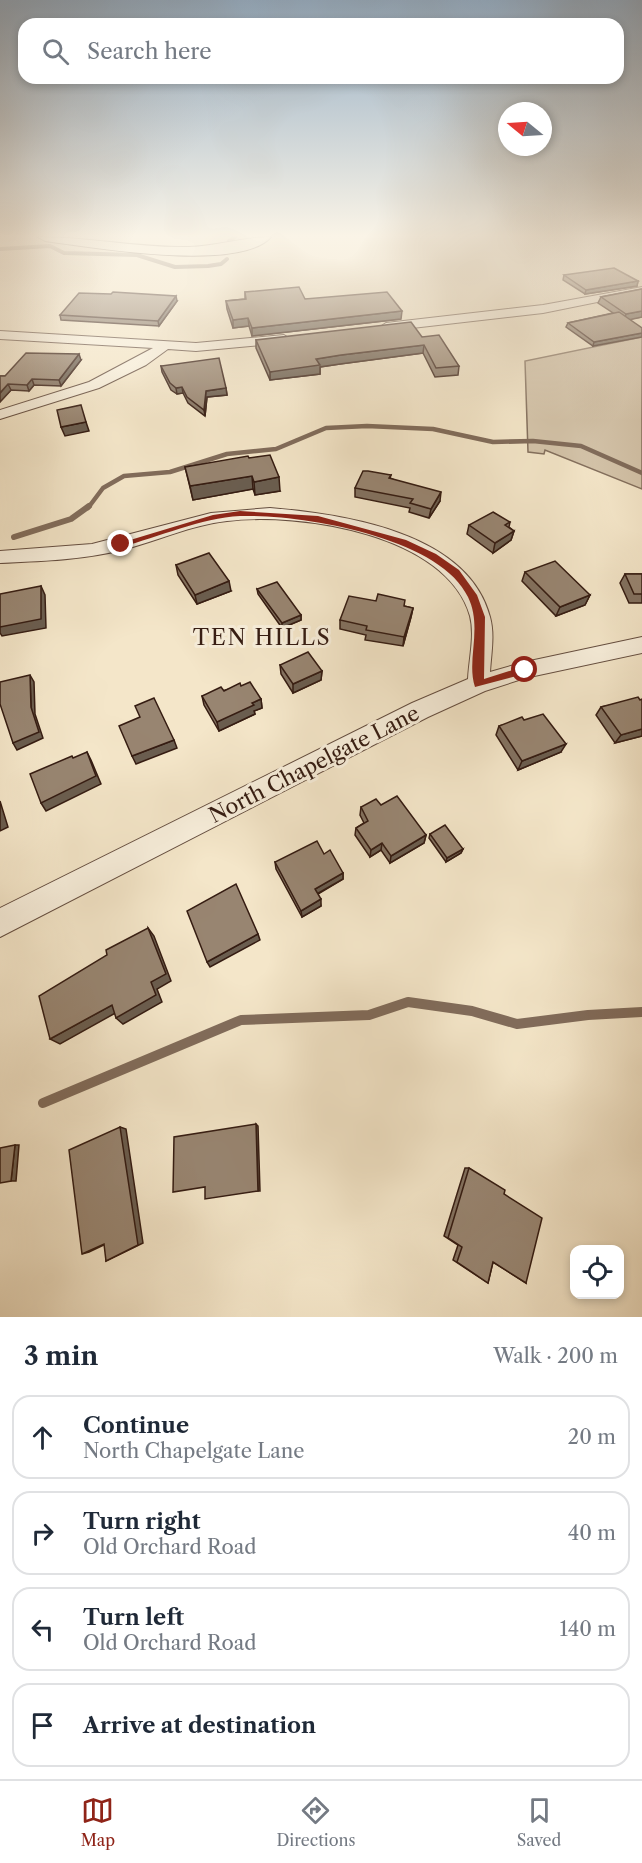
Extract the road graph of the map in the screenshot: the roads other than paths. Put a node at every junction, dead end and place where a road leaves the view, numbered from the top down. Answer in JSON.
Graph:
{"nodes":[{"id":1,"x":595,"y":298,"type":"edge"},
{"id":2,"x":378,"y":328,"type":"edge"},
{"id":3,"x":0,"y":335,"type":"edge"},
{"id":4,"x":294,"y":338,"type":"edge"},
{"id":5,"x":166,"y":345,"type":"junction"},
{"id":6,"x":0,"y":415,"type":"edge"},
{"id":7,"x":0,"y":557,"type":"edge"},
{"id":8,"x":642,"y":645,"type":"edge"},
{"id":9,"x":479,"y":684,"type":"junction"},
{"id":10,"x":0,"y":923,"type":"edge"}],
"edges":[{"from":1,"to":2,"type":"street"},
{"from":3,"to":5,"type":"street"},
{"from":4,"to":5,"type":"street"},
{"from":5,"to":6,"type":"street"},
{"from":7,"to":9,"type":"street"},
{"from":8,"to":9,"type":"street","name":"North Chapelgate Lane"},
{"from":9,"to":10,"type":"street","name":"North Chapelgate Lane"}]}
